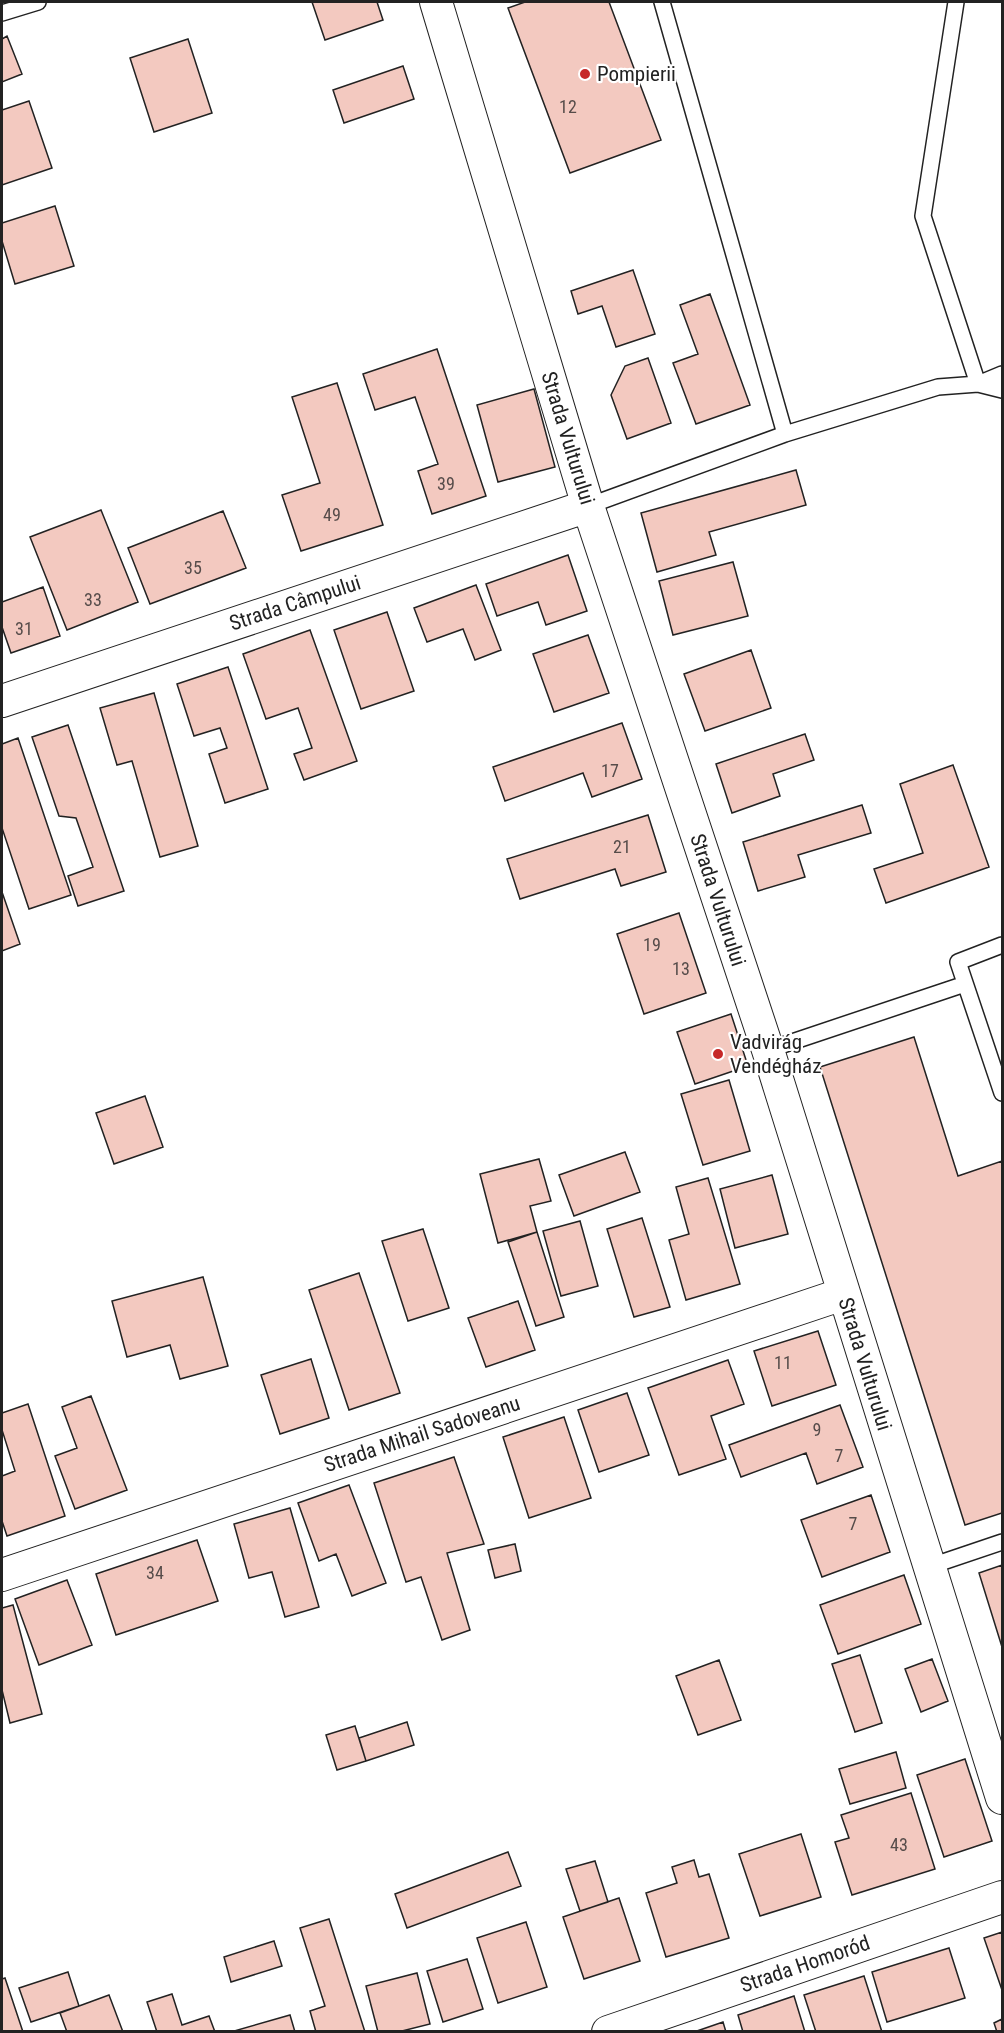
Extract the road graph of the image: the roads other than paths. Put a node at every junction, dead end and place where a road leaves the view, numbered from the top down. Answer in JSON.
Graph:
{"nodes":[{"id":1,"x":38,"y":2,"type":"edge"},
{"id":2,"x":436,"y":2,"type":"edge"},
{"id":3,"x":662,"y":2,"type":"edge"},
{"id":4,"x":956,"y":2,"type":"edge"},
{"id":5,"x":2,"y":13,"type":"edge"},
{"id":6,"x":1002,"y":375,"type":"edge"},
{"id":7,"x":978,"y":384,"type":"junction"},
{"id":8,"x":1002,"y":390,"type":"edge"},
{"id":9,"x":785,"y":434,"type":"junction"},
{"id":10,"x":588,"y":506,"type":"junction"},
{"id":11,"x":2,"y":701,"type":"edge"},
{"id":12,"x":1002,"y":945,"type":"edge"},
{"id":13,"x":965,"y":984,"type":"junction"},
{"id":14,"x":768,"y":1050,"type":"junction"},
{"id":15,"x":1002,"y":1093,"type":"edge"},
{"id":16,"x":843,"y":1294,"type":"junction"},
{"id":17,"x":1002,"y":1542,"type":"edge"},
{"id":18,"x":928,"y":1567,"type":"junction"},
{"id":19,"x":2,"y":1575,"type":"edge"},
{"id":20,"x":1002,"y":1798,"type":"edge"},
{"id":21,"x":1002,"y":1897,"type":"edge"},
{"id":22,"x":608,"y":2031,"type":"edge"}],
"edges":[{"from":1,"to":5,"type":"lane"},
{"from":2,"to":10,"type":"street","name":"Strada Vulturului"},
{"from":3,"to":9,"type":"lane"},
{"from":4,"to":7,"type":"lane"},
{"from":6,"to":7,"type":"lane"},
{"from":7,"to":8,"type":"lane"},
{"from":7,"to":9,"type":"lane"},
{"from":9,"to":10,"type":"lane"},
{"from":10,"to":11,"type":"street","name":"Strada Câmpului"},
{"from":10,"to":14,"type":"street","name":"Strada Vulturului"},
{"from":12,"to":13,"type":"lane"},
{"from":13,"to":14,"type":"lane"},
{"from":13,"to":15,"type":"lane"},
{"from":14,"to":16,"type":"street","name":"Strada Vulturului"},
{"from":16,"to":18,"type":"street","name":"Strada Vulturului"},
{"from":16,"to":19,"type":"street","name":"Strada Mihail Sadoveanu"},
{"from":17,"to":18,"type":"lane"},
{"from":18,"to":20,"type":"street","name":"Strada Vulturului"},
{"from":21,"to":22,"type":"street","name":"Strada Homoród"}]}
